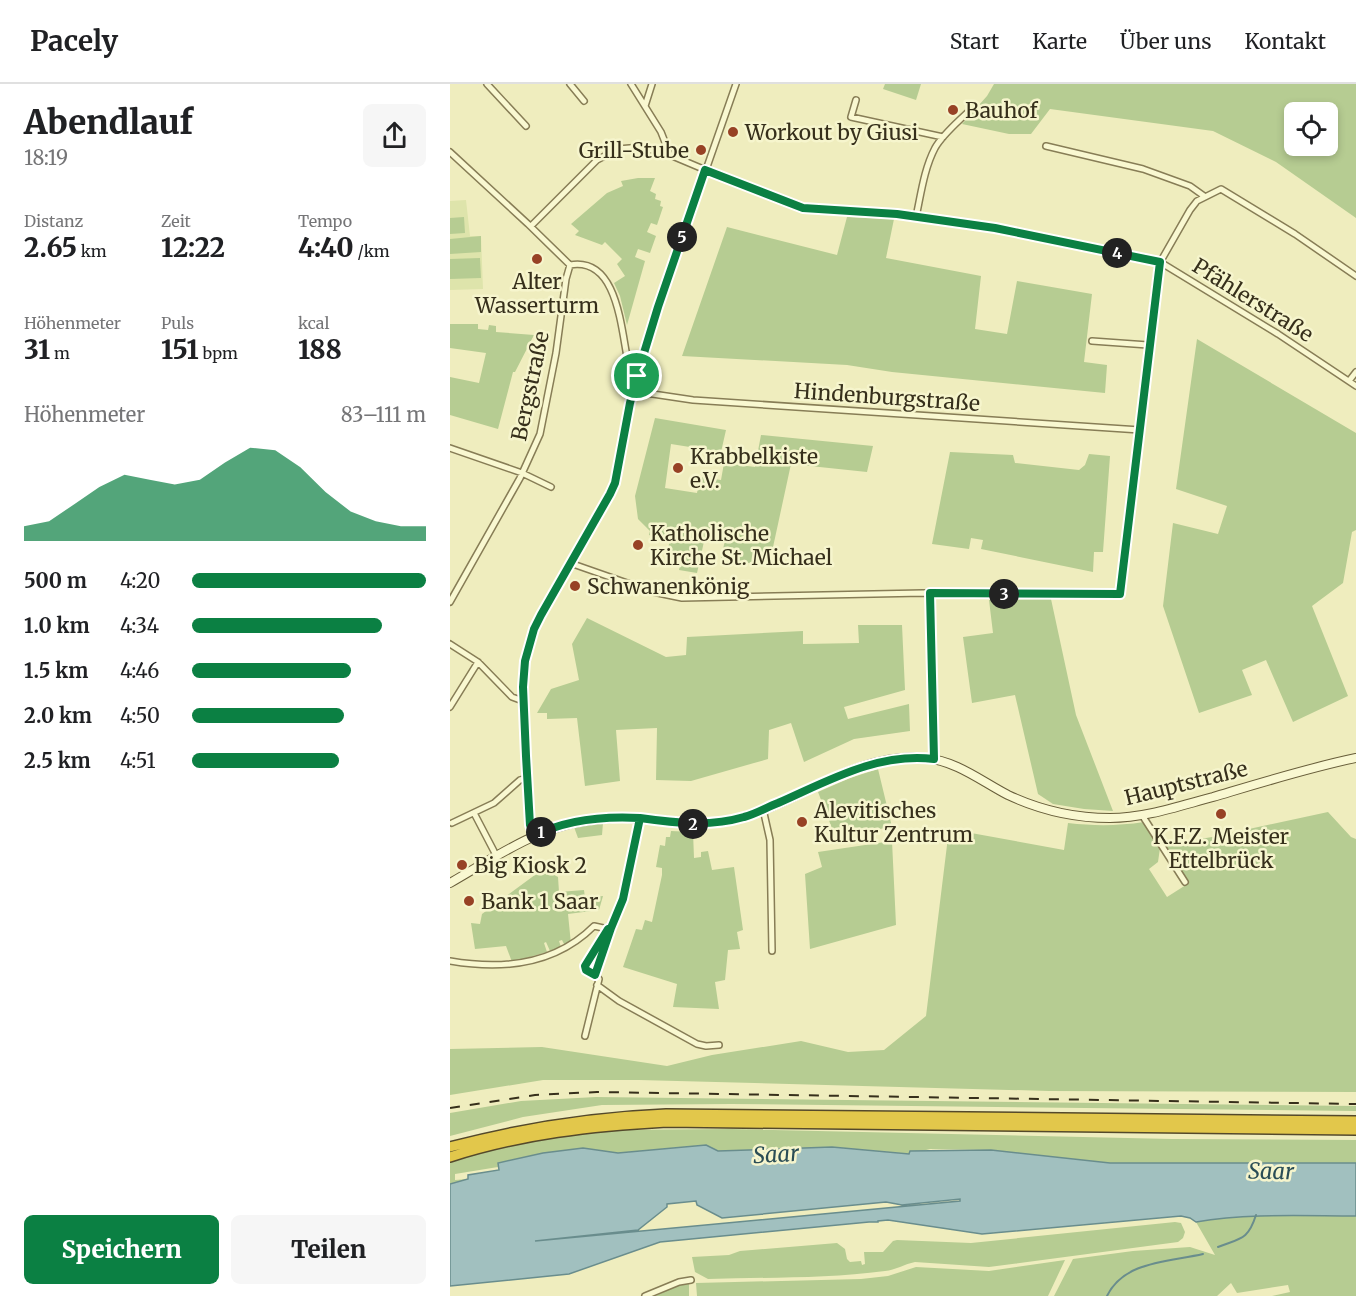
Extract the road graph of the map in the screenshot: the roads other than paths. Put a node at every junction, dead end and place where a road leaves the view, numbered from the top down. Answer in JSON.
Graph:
{"nodes":[{"id":1,"x":487,"y":84,"type":"edge"},
{"id":2,"x":570,"y":84,"type":"edge"},
{"id":3,"x":631,"y":84,"type":"edge"},
{"id":4,"x":652,"y":84,"type":"edge"},
{"id":5,"x":736,"y":84,"type":"edge"},
{"id":6,"x":584,"y":100,"type":"dead end"},
{"id":7,"x":856,"y":100,"type":"dead end"},
{"id":8,"x":645,"y":106,"type":"junction"},
{"id":9,"x":970,"y":111,"type":"dead end"},
{"id":10,"x":526,"y":126,"type":"dead end"},
{"id":11,"x":943,"y":137,"type":"junction"},
{"id":12,"x":1046,"y":146,"type":"dead end"},
{"id":13,"x":450,"y":152,"type":"edge"},
{"id":14,"x":670,"y":155,"type":"junction"},
{"id":15,"x":705,"y":170,"type":"junction"},
{"id":16,"x":1204,"y":196,"type":"junction"},
{"id":17,"x":916,"y":217,"type":"junction"},
{"id":18,"x":531,"y":226,"type":"junction"},
{"id":19,"x":1160,"y":262,"type":"junction"},
{"id":20,"x":570,"y":265,"type":"junction"},
{"id":21,"x":1356,"y":276,"type":"edge"},
{"id":22,"x":1092,"y":341,"type":"dead end"},
{"id":23,"x":1148,"y":345,"type":"junction"},
{"id":24,"x":1356,"y":372,"type":"edge"},
{"id":25,"x":637,"y":376,"type":"junction"},
{"id":26,"x":1349,"y":381,"type":"junction"},
{"id":27,"x":1356,"y":386,"type":"edge"},
{"id":28,"x":633,"y":389,"type":"junction"},
{"id":29,"x":1140,"y":430,"type":"junction"},
{"id":30,"x":450,"y":448,"type":"edge"},
{"id":31,"x":522,"y":474,"type":"junction"},
{"id":32,"x":551,"y":487,"type":"dead end"},
{"id":33,"x":570,"y":563,"type":"junction"},
{"id":34,"x":930,"y":593,"type":"junction"},
{"id":35,"x":450,"y":602,"type":"edge"},
{"id":36,"x":450,"y":644,"type":"edge"},
{"id":37,"x":478,"y":662,"type":"junction"},
{"id":38,"x":523,"y":701,"type":"junction"},
{"id":39,"x":450,"y":707,"type":"edge"},
{"id":40,"x":1356,"y":758,"type":"edge"},
{"id":41,"x":934,"y":759,"type":"junction"},
{"id":42,"x":527,"y":778,"type":"junction"},
{"id":43,"x":763,"y":809,"type":"junction"},
{"id":44,"x":474,"y":813,"type":"junction"},
{"id":45,"x":1142,"y":815,"type":"junction"},
{"id":46,"x":640,"y":818,"type":"junction"},
{"id":47,"x":452,"y":823,"type":"dead end"},
{"id":48,"x":534,"y":836,"type":"junction"},
{"id":49,"x":497,"y":857,"type":"junction"},
{"id":50,"x":1185,"y":882,"type":"dead end"},
{"id":51,"x":450,"y":884,"type":"edge"},
{"id":52,"x":609,"y":928,"type":"junction"},
{"id":53,"x":772,"y":951,"type":"dead end"},
{"id":54,"x":450,"y":961,"type":"edge"},
{"id":55,"x":595,"y":975,"type":"junction"},
{"id":56,"x":597,"y":985,"type":"junction"},
{"id":57,"x":585,"y":1036,"type":"dead end"},
{"id":58,"x":719,"y":1045,"type":"dead end"},
{"id":59,"x":1356,"y":1121,"type":"edge"},
{"id":60,"x":1356,"y":1130,"type":"edge"},
{"id":61,"x":450,"y":1147,"type":"edge"},
{"id":62,"x":450,"y":1157,"type":"edge"},
{"id":63,"x":691,"y":1280,"type":"dead end"},
{"id":64,"x":645,"y":1296,"type":"edge"}],
"edges":[{"from":1,"to":10,"type":"street"},
{"from":2,"to":6,"type":"street"},
{"from":3,"to":8,"type":"street"},
{"from":4,"to":8,"type":"street"},
{"from":5,"to":15,"type":"street"},
{"from":7,"to":11,"type":"street"},
{"from":8,"to":14,"type":"street"},
{"from":9,"to":11,"type":"street"},
{"from":11,"to":17,"type":"street"},
{"from":12,"to":16,"type":"street"},
{"from":13,"to":18,"type":"street"},
{"from":14,"to":15,"type":"street","name":"Pfählerstraße"},
{"from":14,"to":18,"type":"street","name":"Pfählerstraße"},
{"from":15,"to":17,"type":"street","name":"Pfählerstraße"},
{"from":15,"to":25,"type":"street"},
{"from":16,"to":19,"type":"street"},
{"from":16,"to":21,"type":"street"},
{"from":17,"to":19,"type":"street","name":"Pfählerstraße"},
{"from":18,"to":20,"type":"street"},
{"from":19,"to":23,"type":"street"},
{"from":19,"to":26,"type":"street","name":"Pfählerstraße"},
{"from":20,"to":25,"type":"street"},
{"from":20,"to":31,"type":"street","name":"Bergstraße"},
{"from":22,"to":23,"type":"street"},
{"from":23,"to":29,"type":"street"},
{"from":24,"to":26,"type":"street"},
{"from":25,"to":28,"type":"street"},
{"from":26,"to":27,"type":"street","name":"Pfählerstraße"},
{"from":28,"to":29,"type":"street","name":"Hindenburgstraße"},
{"from":28,"to":33,"type":"street"},
{"from":29,"to":34,"type":"street"},
{"from":30,"to":31,"type":"street"},
{"from":31,"to":32,"type":"street"},
{"from":31,"to":35,"type":"street","name":"Bergstraße"},
{"from":33,"to":34,"type":"street"},
{"from":33,"to":38,"type":"street"},
{"from":34,"to":41,"type":"street"},
{"from":36,"to":37,"type":"street"},
{"from":37,"to":38,"type":"street"},
{"from":37,"to":39,"type":"street"},
{"from":38,"to":42,"type":"street"},
{"from":40,"to":45,"type":"main road","name":"Hauptstraße"},
{"from":41,"to":43,"type":"main road","name":"Hauptstraße"},
{"from":41,"to":45,"type":"main road","name":"Hauptstraße"},
{"from":42,"to":44,"type":"street"},
{"from":42,"to":48,"type":"street"},
{"from":43,"to":46,"type":"main road","name":"Hauptstraße"},
{"from":43,"to":53,"type":"street"},
{"from":44,"to":47,"type":"street"},
{"from":44,"to":49,"type":"street"},
{"from":45,"to":50,"type":"street"},
{"from":46,"to":48,"type":"main road","name":"Hauptstraße"},
{"from":46,"to":52,"type":"street"},
{"from":48,"to":49,"type":"main road","name":"Hauptstraße"},
{"from":49,"to":51,"type":"main road","name":"Hauptstraße"},
{"from":52,"to":54,"type":"street"},
{"from":52,"to":55,"type":"street"},
{"from":52,"to":55,"type":"street"},
{"from":55,"to":56,"type":"street"},
{"from":56,"to":57,"type":"street"},
{"from":56,"to":58,"type":"street"},
{"from":59,"to":61,"type":"highway"},
{"from":60,"to":62,"type":"highway"},
{"from":63,"to":64,"type":"street"}]}
